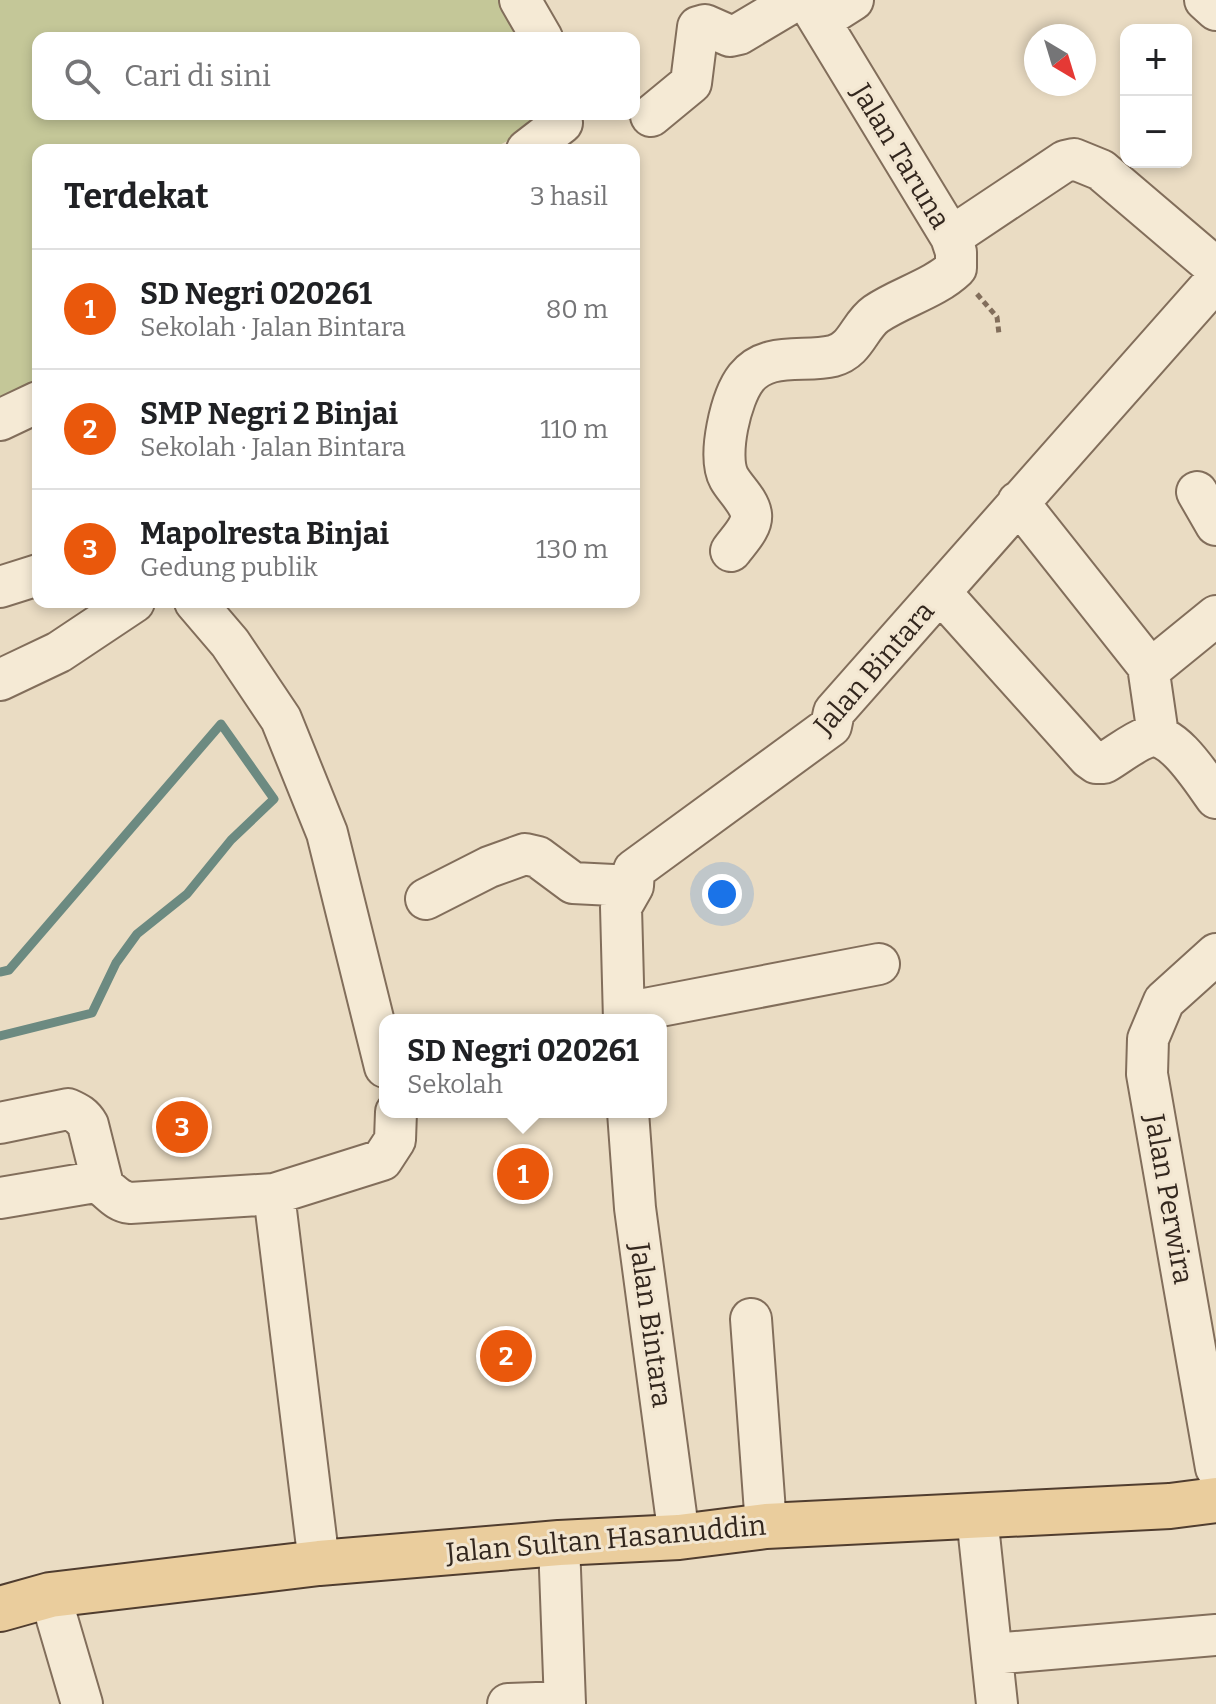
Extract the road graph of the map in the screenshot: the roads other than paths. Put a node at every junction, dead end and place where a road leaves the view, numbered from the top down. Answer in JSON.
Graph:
{"nodes":[{"id":1,"x":520,"y":0,"type":"edge"},
{"id":2,"x":853,"y":0,"type":"edge"},
{"id":3,"x":1205,"y":0,"type":"edge"},
{"id":4,"x":808,"y":7,"type":"edge"},
{"id":5,"x":1216,"y":10,"type":"edge"},
{"id":6,"x":539,"y":32,"type":"edge"},
{"id":7,"x":651,"y":116,"type":"dead end"},
{"id":8,"x":565,"y":129,"type":"edge"},
{"id":9,"x":538,"y":144,"type":"edge"},
{"id":10,"x":953,"y":253,"type":"junction"},
{"id":11,"x":1216,"y":268,"type":"edge"},
{"id":12,"x":1216,"y":280,"type":"edge"},
{"id":13,"x":32,"y":405,"type":"edge"},
{"id":14,"x":0,"y":420,"type":"edge"},
{"id":15,"x":1018,"y":502,"type":"junction"},
{"id":16,"x":731,"y":551,"type":"dead end"},
{"id":17,"x":32,"y":577,"type":"edge"},
{"id":18,"x":0,"y":587,"type":"edge"},
{"id":19,"x":940,"y":592,"type":"junction"},
{"id":20,"x":125,"y":608,"type":"edge"},
{"id":21,"x":200,"y":608,"type":"edge"},
{"id":22,"x":1216,"y":616,"type":"edge"},
{"id":23,"x":1148,"y":666,"type":"junction"},
{"id":24,"x":0,"y":680,"type":"edge"},
{"id":25,"x":1158,"y":735,"type":"junction"},
{"id":26,"x":1216,"y":798,"type":"edge"},
{"id":27,"x":633,"y":886,"type":"junction"},
{"id":28,"x":426,"y":899,"type":"dead end"},
{"id":29,"x":1216,"y":954,"type":"edge"},
{"id":30,"x":879,"y":964,"type":"dead end"},
{"id":31,"x":624,"y":1014,"type":"edge"},
{"id":32,"x":634,"y":1014,"type":"edge"},
{"id":33,"x":379,"y":1043,"type":"edge"},
{"id":34,"x":396,"y":1118,"type":"edge"},
{"id":35,"x":628,"y":1118,"type":"edge"},
{"id":36,"x":0,"y":1123,"type":"edge"},
{"id":37,"x":103,"y":1185,"type":"junction"},
{"id":38,"x":274,"y":1194,"type":"junction"},
{"id":39,"x":0,"y":1198,"type":"edge"},
{"id":40,"x":751,"y":1319,"type":"dead end"},
{"id":41,"x":1216,"y":1468,"type":"edge"},
{"id":42,"x":1216,"y":1500,"type":"edge"},
{"id":43,"x":977,"y":1516,"type":"junction"},
{"id":44,"x":766,"y":1526,"type":"junction"},
{"id":45,"x":679,"y":1537,"type":"junction"},
{"id":46,"x":559,"y":1543,"type":"junction"},
{"id":47,"x":319,"y":1563,"type":"junction"},
{"id":48,"x":50,"y":1595,"type":"junction"},
{"id":49,"x":0,"y":1609,"type":"edge"},
{"id":50,"x":1216,"y":1635,"type":"edge"},
{"id":51,"x":992,"y":1654,"type":"junction"},
{"id":52,"x":565,"y":1703,"type":"edge"},
{"id":53,"x":82,"y":1704,"type":"edge"},
{"id":54,"x":508,"y":1704,"type":"edge"},
{"id":55,"x":997,"y":1704,"type":"edge"}],
"edges":[{"from":1,"to":6,"type":"street"},
{"from":2,"to":4,"type":"street"},
{"from":3,"to":5,"type":"street"},
{"from":4,"to":7,"type":"street"},
{"from":4,"to":10,"type":"street","name":"Jalan Taruna"},
{"from":8,"to":9,"type":"street"},
{"from":10,"to":11,"type":"street","name":"Jalan Taruna"},
{"from":10,"to":16,"type":"street"},
{"from":12,"to":15,"type":"street","name":"Jalan Bintara"},
{"from":13,"to":14,"type":"street"},
{"from":15,"to":19,"type":"street","name":"Jalan Bintara"},
{"from":15,"to":23,"type":"street"},
{"from":17,"to":18,"type":"street"},
{"from":19,"to":25,"type":"street"},
{"from":19,"to":27,"type":"street","name":"Jalan Bintara"},
{"from":20,"to":24,"type":"street"},
{"from":21,"to":33,"type":"street"},
{"from":22,"to":23,"type":"street"},
{"from":23,"to":25,"type":"street"},
{"from":25,"to":26,"type":"street"},
{"from":27,"to":28,"type":"street"},
{"from":27,"to":31,"type":"street","name":"Jalan Bintara"},
{"from":29,"to":41,"type":"street","name":"Jalan Perwira"},
{"from":30,"to":32,"type":"street"},
{"from":34,"to":38,"type":"street"},
{"from":35,"to":45,"type":"street","name":"Jalan Bintara"},
{"from":36,"to":37,"type":"street"},
{"from":37,"to":38,"type":"street"},
{"from":37,"to":39,"type":"street"},
{"from":38,"to":47,"type":"street"},
{"from":40,"to":44,"type":"street"},
{"from":42,"to":43,"type":"main road","name":"Jalan Sultan Hasanuddin"},
{"from":43,"to":44,"type":"main road","name":"Jalan Sultan Hasanuddin"},
{"from":43,"to":51,"type":"street"},
{"from":44,"to":45,"type":"main road","name":"Jalan Sultan Hasanuddin"},
{"from":45,"to":46,"type":"main road","name":"Jalan Sultan Hasanuddin"},
{"from":46,"to":47,"type":"main road","name":"Jalan Sultan Hasanuddin"},
{"from":46,"to":52,"type":"street"},
{"from":47,"to":48,"type":"main road","name":"Jalan Sultan Hasanuddin"},
{"from":48,"to":49,"type":"main road","name":"Jalan Sultan Hasanuddin"},
{"from":48,"to":53,"type":"street"},
{"from":50,"to":51,"type":"street"},
{"from":51,"to":55,"type":"street"},
{"from":52,"to":54,"type":"street"}]}
